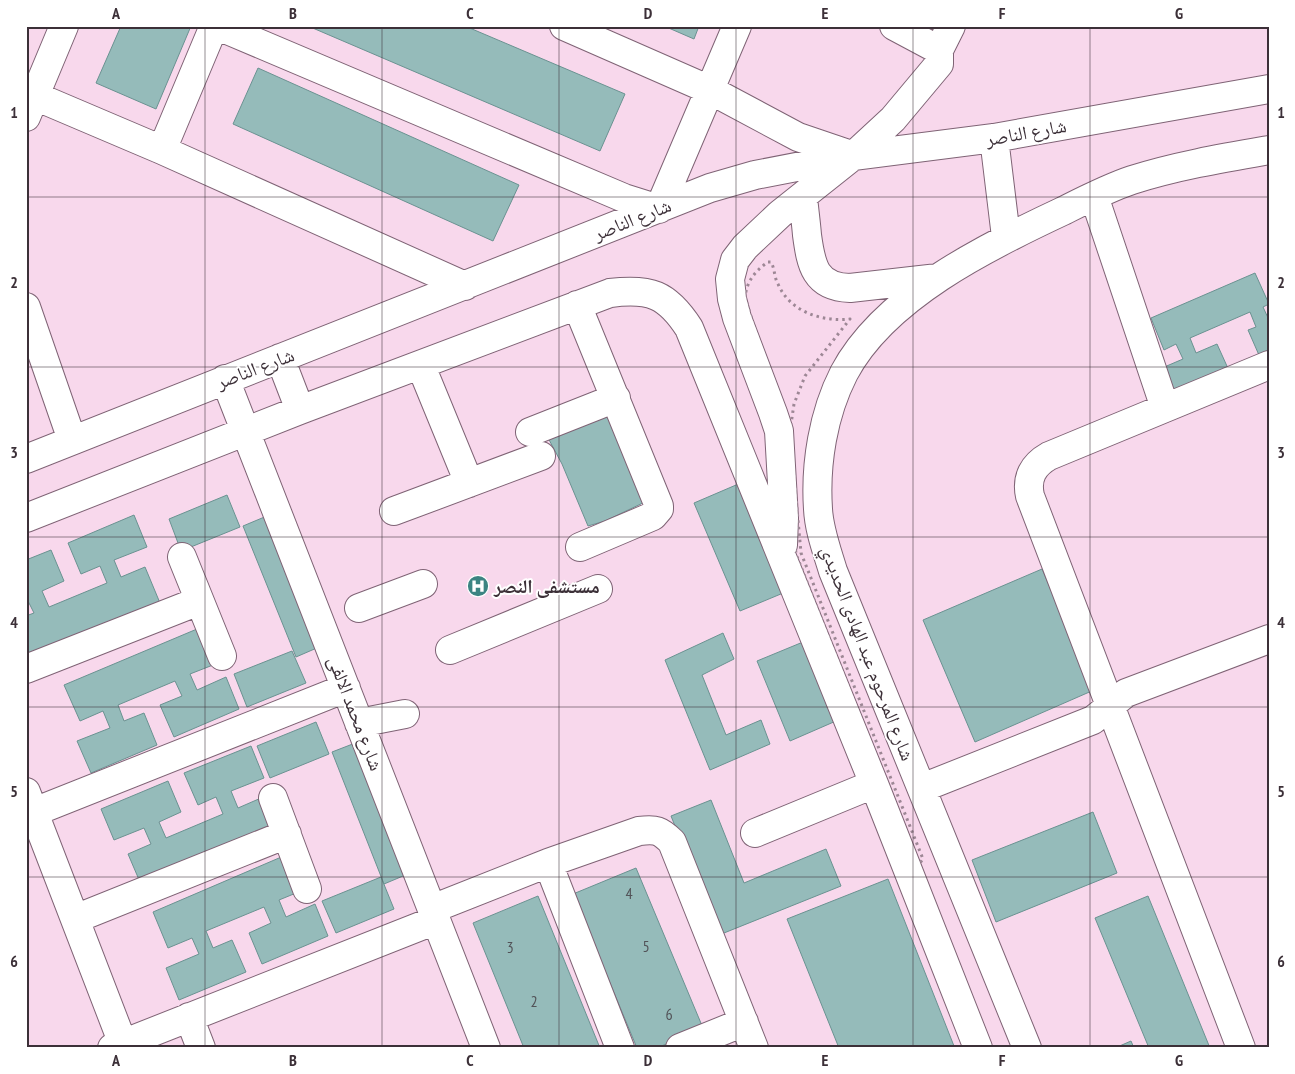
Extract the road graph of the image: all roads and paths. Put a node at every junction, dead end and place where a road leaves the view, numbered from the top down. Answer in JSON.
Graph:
{"nodes":[{"id":1,"x":64,"y":26,"type":"edge"},
{"id":2,"x":216,"y":26,"type":"edge"},
{"id":3,"x":564,"y":26,"type":"edge"},
{"id":4,"x":737,"y":26,"type":"edge"},
{"id":5,"x":894,"y":26,"type":"edge"},
{"id":6,"x":951,"y":26,"type":"edge"},
{"id":7,"x":939,"y":50,"type":"junction"},
{"id":8,"x":1269,"y":89,"type":"edge"},
{"id":9,"x":710,"y":90,"type":"junction"},
{"id":10,"x":30,"y":106,"type":"edge"},
{"id":11,"x":994,"y":138,"type":"junction"},
{"id":12,"x":162,"y":150,"type":"junction"},
{"id":13,"x":1269,"y":150,"type":"edge"},
{"id":14,"x":853,"y":156,"type":"junction"},
{"id":15,"x":803,"y":196,"type":"junction"},
{"id":16,"x":1094,"y":196,"type":"junction"},
{"id":17,"x":659,"y":209,"type":"junction"},
{"id":18,"x":1006,"y":237,"type":"junction"},
{"id":19,"x":939,"y":278,"type":"junction"},
{"id":20,"x":465,"y":286,"type":"junction"},
{"id":21,"x":577,"y":305,"type":"junction"},
{"id":22,"x":26,"y":307,"type":"edge"},
{"id":23,"x":280,"y":358,"type":"junction"},
{"id":24,"x":1269,"y":365,"type":"edge"},
{"id":25,"x":421,"y":366,"type":"junction"},
{"id":26,"x":225,"y":379,"type":"junction"},
{"id":27,"x":616,"y":398,"type":"junction"},
{"id":28,"x":1164,"y":408,"type":"junction"},
{"id":29,"x":300,"y":410,"type":"junction"},
{"id":30,"x":246,"y":431,"type":"junction"},
{"id":31,"x":72,"y":440,"type":"junction"},
{"id":32,"x":26,"y":459,"type":"edge"},
{"id":33,"x":469,"y":483,"type":"junction"},
{"id":34,"x":394,"y":511,"type":"dead end"},
{"id":35,"x":26,"y":518,"type":"edge"},
{"id":36,"x":580,"y":547,"type":"dead end"},
{"id":37,"x":182,"y":557,"type":"dead end"},
{"id":38,"x":783,"y":558,"type":"junction"},
{"id":39,"x":423,"y":584,"type":"dead end"},
{"id":40,"x":598,"y":589,"type":"dead end"},
{"id":41,"x":199,"y":601,"type":"junction"},
{"id":42,"x":359,"y":608,"type":"dead end"},
{"id":43,"x":1269,"y":639,"type":"edge"},
{"id":44,"x":450,"y":650,"type":"dead end"},
{"id":45,"x":222,"y":656,"type":"dead end"},
{"id":46,"x":26,"y":669,"type":"edge"},
{"id":47,"x":346,"y":688,"type":"junction"},
{"id":48,"x":1109,"y":708,"type":"junction"},
{"id":49,"x":405,"y":714,"type":"dead end"},
{"id":50,"x":359,"y":723,"type":"junction"},
{"id":51,"x":874,"y":784,"type":"junction"},
{"id":52,"x":922,"y":788,"type":"junction"},
{"id":53,"x":273,"y":798,"type":"dead end"},
{"id":54,"x":30,"y":802,"type":"edge"},
{"id":55,"x":755,"y":833,"type":"dead end"},
{"id":56,"x":287,"y":834,"type":"junction"},
{"id":57,"x":949,"y":855,"type":"junction"},
{"id":58,"x":548,"y":863,"type":"junction"},
{"id":59,"x":909,"y":875,"type":"junction"},
{"id":60,"x":307,"y":889,"type":"dead end"},
{"id":61,"x":434,"y":914,"type":"junction"},
{"id":62,"x":75,"y":919,"type":"junction"},
{"id":63,"x":981,"y":934,"type":"junction"},
{"id":64,"x":940,"y":952,"type":"junction"},
{"id":65,"x":189,"y":1017,"type":"junction"},
{"id":66,"x":744,"y":1022,"type":"junction"},
{"id":67,"x":118,"y":1046,"type":"edge"},
{"id":68,"x":201,"y":1048,"type":"edge"},
{"id":69,"x":486,"y":1048,"type":"edge"},
{"id":70,"x":620,"y":1048,"type":"edge"},
{"id":71,"x":680,"y":1048,"type":"edge"},
{"id":72,"x":754,"y":1048,"type":"edge"},
{"id":73,"x":978,"y":1048,"type":"edge"},
{"id":74,"x":1027,"y":1048,"type":"edge"},
{"id":75,"x":1241,"y":1048,"type":"edge"}],
"edges":[{"from":1,"to":10,"type":"street"},
{"from":2,"to":12,"type":"street"},
{"from":2,"to":17,"type":"street"},
{"from":3,"to":9,"type":"street"},
{"from":4,"to":9,"type":"street"},
{"from":5,"to":7,"type":"street"},
{"from":6,"to":7,"type":"street"},
{"from":7,"to":14,"type":"street"},
{"from":8,"to":11,"type":"street","name":"شارع الناصر"},
{"from":9,"to":14,"type":"street"},
{"from":9,"to":17,"type":"street"},
{"from":10,"to":12,"type":"street"},
{"from":11,"to":14,"type":"street","name":"شارع الناصر"},
{"from":11,"to":18,"type":"street"},
{"from":12,"to":20,"type":"street"},
{"from":13,"to":16,"type":"street"},
{"from":14,"to":15,"type":"street"},
{"from":14,"to":17,"type":"street","name":"شارع الناصر"},
{"from":15,"to":19,"type":"street"},
{"from":15,"to":38,"type":"street"},
{"from":16,"to":18,"type":"street","name":"شارع المرحوم عبد الهادى الحديدي"},
{"from":16,"to":28,"type":"street"},
{"from":17,"to":20,"type":"street","name":"شارع الناصر"},
{"from":18,"to":19,"type":"street","name":"شارع المرحوم عبد الهادى الحديدي"},
{"from":19,"to":52,"type":"street","name":"شارع المرحوم عبد الهادى الحديدي"},
{"from":20,"to":23,"type":"street","name":"شارع الناصر"},
{"from":21,"to":25,"type":"street"},
{"from":21,"to":27,"type":"street"},
{"from":21,"to":38,"type":"street"},
{"from":22,"to":31,"type":"street"},
{"from":23,"to":26,"type":"street","name":"شارع الناصر"},
{"from":23,"to":29,"type":"street"},
{"from":24,"to":28,"type":"street"},
{"from":25,"to":29,"type":"street"},
{"from":25,"to":33,"type":"street"},
{"from":26,"to":30,"type":"street","name":"شارع محمد الالفى"},
{"from":26,"to":31,"type":"street","name":"شارع الناصر"},
{"from":27,"to":33,"type":"street"},
{"from":27,"to":36,"type":"street"},
{"from":28,"to":48,"type":"street"},
{"from":29,"to":30,"type":"street"},
{"from":30,"to":35,"type":"street"},
{"from":30,"to":47,"type":"street","name":"شارع محمد الالفى"},
{"from":31,"to":32,"type":"street","name":"شارع الناصر"},
{"from":33,"to":34,"type":"street"},
{"from":37,"to":41,"type":"street"},
{"from":38,"to":51,"type":"street"},
{"from":39,"to":42,"type":"street"},
{"from":40,"to":44,"type":"street"},
{"from":41,"to":45,"type":"street"},
{"from":41,"to":46,"type":"street"},
{"from":43,"to":48,"type":"street"},
{"from":47,"to":50,"type":"street","name":"شارع محمد الالفى"},
{"from":47,"to":54,"type":"street"},
{"from":48,"to":52,"type":"street"},
{"from":48,"to":75,"type":"street"},
{"from":49,"to":50,"type":"street"},
{"from":50,"to":61,"type":"street","name":"شارع محمد الالفى"},
{"from":51,"to":55,"type":"street"},
{"from":51,"to":59,"type":"street"},
{"from":52,"to":57,"type":"street","name":"شارع المرحوم عبد الهادى الحديدي"},
{"from":53,"to":56,"type":"street"},
{"from":54,"to":62,"type":"street"},
{"from":56,"to":60,"type":"street"},
{"from":56,"to":62,"type":"street"},
{"from":57,"to":59,"type":"street"},
{"from":57,"to":63,"type":"street","name":"شارع المرحوم عبد الهادى الحديدي"},
{"from":58,"to":61,"type":"street"},
{"from":58,"to":66,"type":"street"},
{"from":58,"to":70,"type":"street"},
{"from":59,"to":64,"type":"street"},
{"from":61,"to":65,"type":"street"},
{"from":61,"to":69,"type":"street","name":"شارع محمد الالفى"},
{"from":62,"to":67,"type":"street"},
{"from":63,"to":64,"type":"street"},
{"from":63,"to":74,"type":"street","name":"شارع المرحوم عبد الهادى الحديدي"},
{"from":64,"to":73,"type":"street"},
{"from":65,"to":67,"type":"street"},
{"from":65,"to":68,"type":"street"},
{"from":66,"to":71,"type":"street"},
{"from":66,"to":72,"type":"street"}]}
